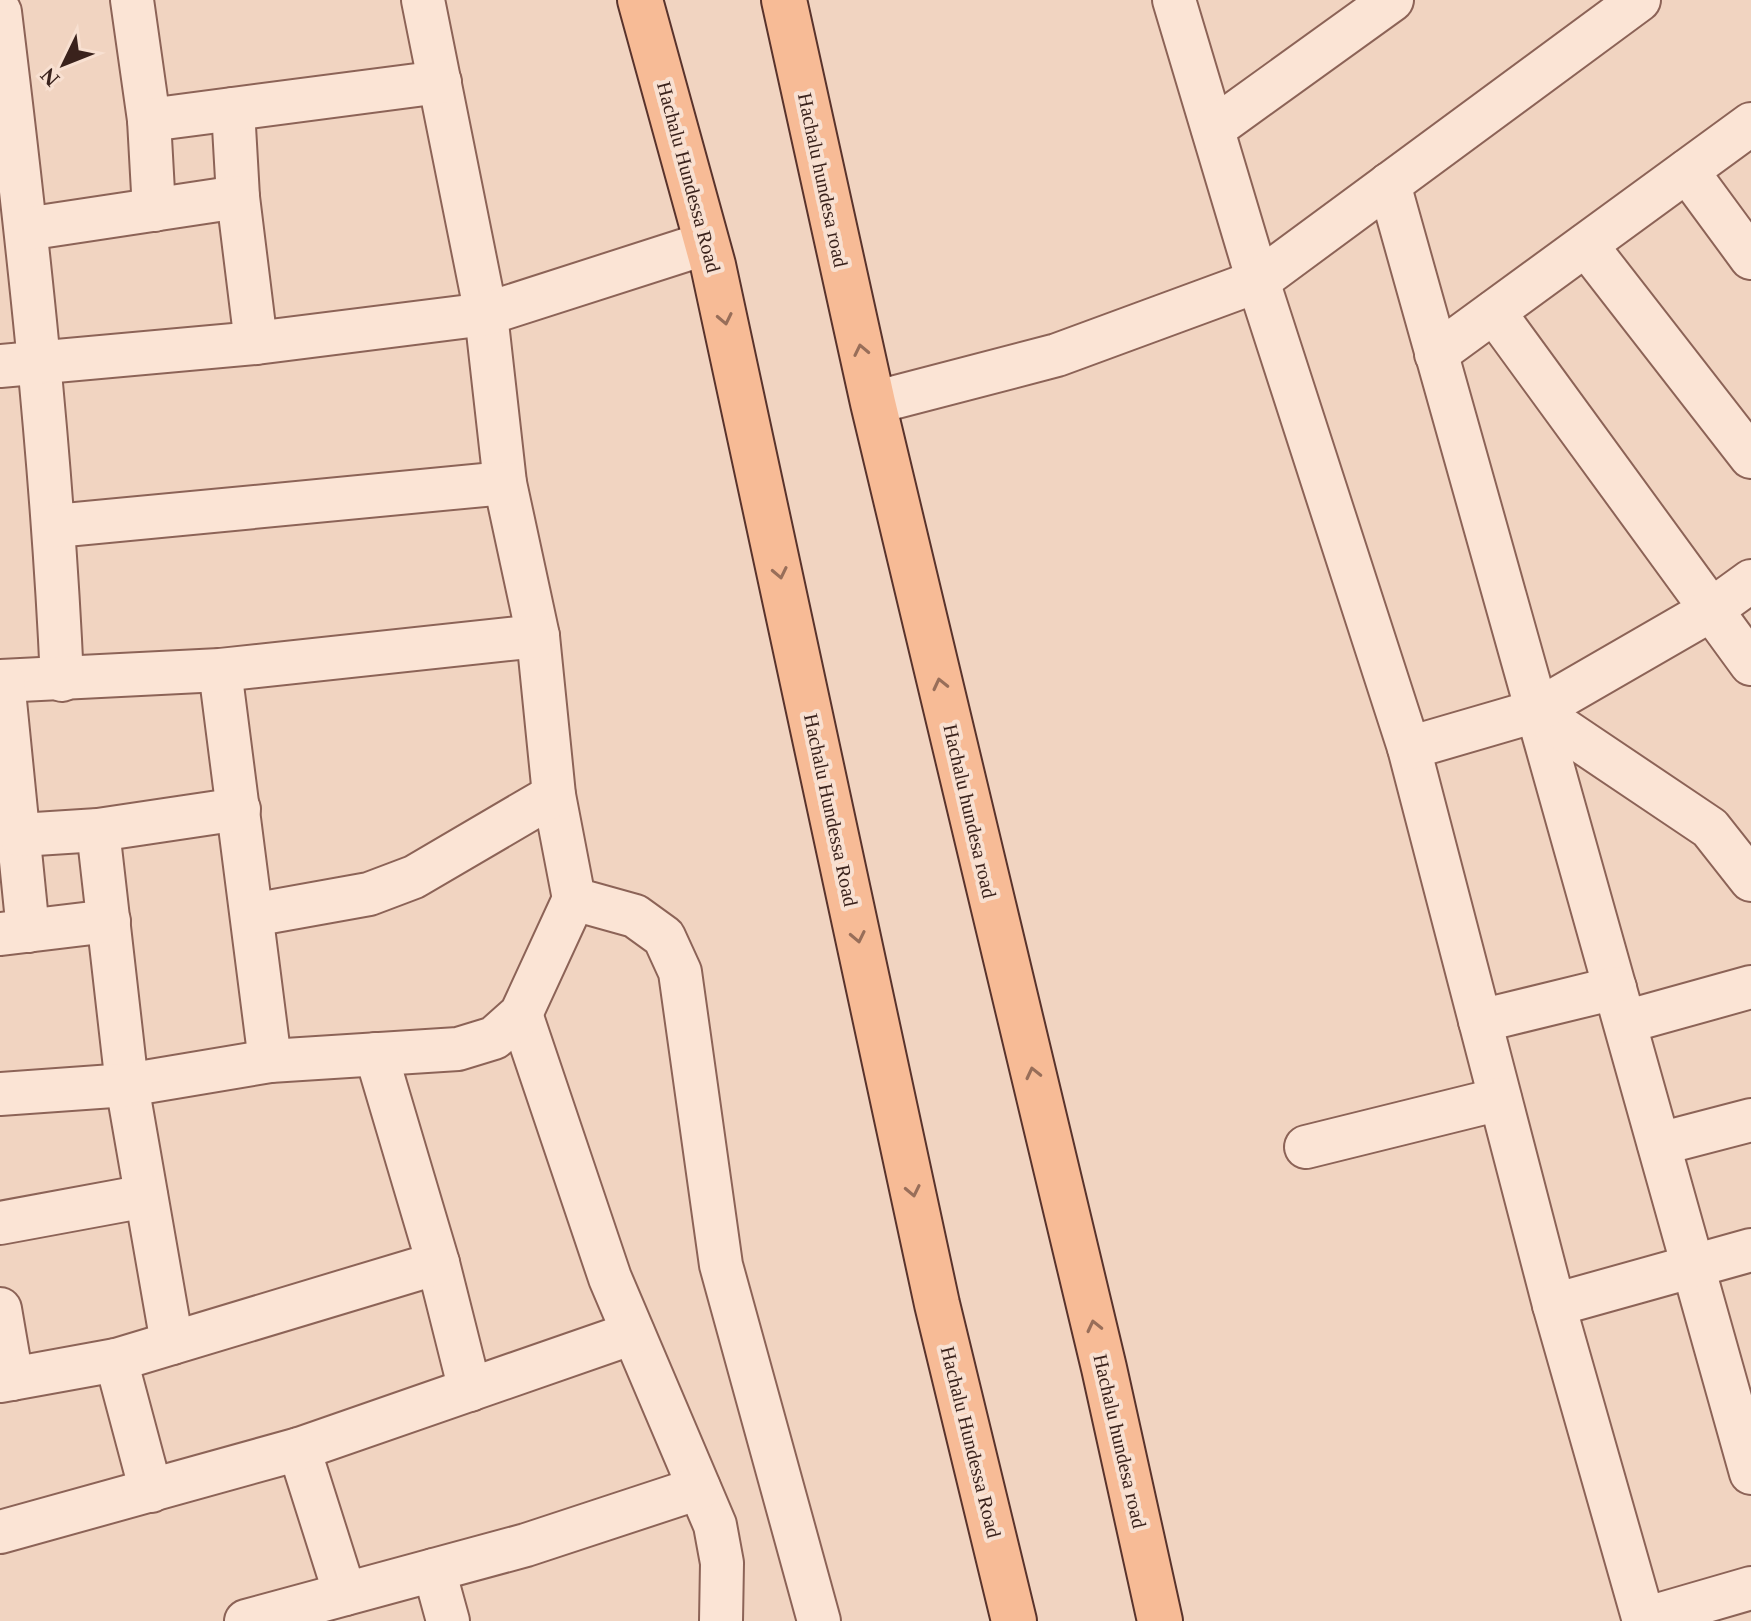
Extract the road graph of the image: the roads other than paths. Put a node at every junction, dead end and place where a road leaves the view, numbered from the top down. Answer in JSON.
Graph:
{"nodes":[{"id":1,"x":132,"y":0,"type":"edge"},
{"id":2,"x":423,"y":0,"type":"edge"},
{"id":3,"x":640,"y":0,"type":"edge"},
{"id":4,"x":784,"y":0,"type":"edge"},
{"id":5,"x":1392,"y":0,"type":"edge"},
{"id":6,"x":1639,"y":0,"type":"edge"},
{"id":7,"x":1176,"y":1,"type":"edge"},
{"id":8,"x":0,"y":12,"type":"edge"},
{"id":9,"x":440,"y":82,"type":"junction"},
{"id":10,"x":233,"y":109,"type":"junction"},
{"id":11,"x":149,"y":120,"type":"junction"},
{"id":12,"x":1751,"y":124,"type":"edge"},
{"id":13,"x":1213,"y":129,"type":"junction"},
{"id":14,"x":1687,"y":171,"type":"junction"},
{"id":15,"x":1389,"y":184,"type":"junction"},
{"id":16,"x":238,"y":197,"type":"junction"},
{"id":17,"x":154,"y":210,"type":"junction"},
{"id":18,"x":26,"y":229,"type":"junction"},
{"id":19,"x":707,"y":243,"type":"junction"},
{"id":20,"x":1586,"y":245,"type":"junction"},
{"id":21,"x":1751,"y":258,"type":"edge"},
{"id":22,"x":1258,"y":281,"type":"junction"},
{"id":23,"x":1494,"y":312,"type":"junction"},
{"id":24,"x":486,"y":314,"type":"junction"},
{"id":25,"x":256,"y":343,"type":"junction"},
{"id":26,"x":1436,"y":354,"type":"junction"},
{"id":27,"x":19,"y":364,"type":"edge"},
{"id":28,"x":873,"y":403,"type":"junction"},
{"id":29,"x":1751,"y":457,"type":"edge"},
{"id":30,"x":505,"y":483,"type":"junction"},
{"id":31,"x":55,"y":526,"type":"junction"},
{"id":32,"x":1751,"y":581,"type":"edge"},
{"id":33,"x":1711,"y":610,"type":"junction"},
{"id":34,"x":538,"y":636,"type":"junction"},
{"id":35,"x":1751,"y":664,"type":"edge"},
{"id":36,"x":220,"y":670,"type":"junction"},
{"id":37,"x":62,"y":680,"type":"junction"},
{"id":38,"x":1,"y":681,"type":"edge"},
{"id":39,"x":1536,"y":711,"type":"junction"},
{"id":40,"x":1409,"y":748,"type":"junction"},
{"id":41,"x":554,"y":795,"type":"junction"},
{"id":42,"x":239,"y":809,"type":"junction"},
{"id":43,"x":98,"y":830,"type":"junction"},
{"id":44,"x":20,"y":835,"type":"junction"},
{"id":45,"x":1751,"y":880,"type":"edge"},
{"id":46,"x":574,"y":899,"type":"junction"},
{"id":47,"x":252,"y":915,"type":"junction"},
{"id":48,"x":109,"y":921,"type":"junction"},
{"id":49,"x":14,"y":933,"type":"edge"},
{"id":50,"x":1751,"y":987,"type":"edge"},
{"id":51,"x":1620,"y":1005,"type":"junction"},
{"id":52,"x":521,"y":1014,"type":"junction"},
{"id":53,"x":1480,"y":1021,"type":"junction"},
{"id":54,"x":376,"y":1054,"type":"junction"},
{"id":55,"x":270,"y":1061,"type":"junction"},
{"id":56,"x":127,"y":1085,"type":"junction"},
{"id":57,"x":0,"y":1094,"type":"edge"},
{"id":58,"x":1500,"y":1099,"type":"junction"},
{"id":59,"x":1751,"y":1120,"type":"edge"},
{"id":60,"x":1659,"y":1144,"type":"junction"},
{"id":61,"x":1306,"y":1147,"type":"dead end"},
{"id":62,"x":146,"y":1196,"type":"junction"},
{"id":63,"x":0,"y":1223,"type":"edge"},
{"id":64,"x":1751,"y":1250,"type":"edge"},
{"id":65,"x":438,"y":1263,"type":"junction"},
{"id":66,"x":1694,"y":1267,"type":"junction"},
{"id":67,"x":1554,"y":1305,"type":"junction"},
{"id":68,"x":0,"y":1309,"type":"edge"},
{"id":69,"x":633,"y":1333,"type":"junction"},
{"id":70,"x":172,"y":1343,"type":"junction"},
{"id":71,"x":116,"y":1360,"type":"junction"},
{"id":72,"x":6,"y":1380,"type":"edge"},
{"id":73,"x":470,"y":1390,"type":"junction"},
{"id":74,"x":299,"y":1449,"type":"junction"},
{"id":75,"x":1751,"y":1473,"type":"edge"},
{"id":76,"x":699,"y":1488,"type":"junction"},
{"id":77,"x":151,"y":1491,"type":"junction"},
{"id":78,"x":0,"y":1532,"type":"edge"},
{"id":79,"x":434,"y":1570,"type":"junction"},
{"id":80,"x":1751,"y":1588,"type":"edge"},
{"id":81,"x":345,"y":1594,"type":"junction"},
{"id":82,"x":1644,"y":1620,"type":"edge"},
{"id":83,"x":246,"y":1621,"type":"edge"},
{"id":84,"x":448,"y":1621,"type":"edge"},
{"id":85,"x":721,"y":1621,"type":"edge"},
{"id":86,"x":819,"y":1621,"type":"edge"},
{"id":87,"x":1014,"y":1621,"type":"edge"},
{"id":88,"x":1160,"y":1621,"type":"edge"}],
"edges":[{"from":1,"to":11,"type":"street"},
{"from":2,"to":9,"type":"street"},
{"from":3,"to":19,"type":"main road","name":"Hachalu Hundessa Road"},
{"from":28,"to":4,"type":"main road","name":"Hachalu hundesa road","one_way":true},
{"from":5,"to":13,"type":"street"},
{"from":6,"to":15,"type":"street"},
{"from":7,"to":13,"type":"street"},
{"from":8,"to":18,"type":"street"},
{"from":9,"to":10,"type":"street"},
{"from":9,"to":24,"type":"street"},
{"from":10,"to":11,"type":"street"},
{"from":10,"to":16,"type":"street"},
{"from":11,"to":17,"type":"street"},
{"from":12,"to":14,"type":"street"},
{"from":13,"to":22,"type":"street"},
{"from":14,"to":20,"type":"street"},
{"from":14,"to":21,"type":"street"},
{"from":15,"to":22,"type":"street"},
{"from":15,"to":26,"type":"street"},
{"from":16,"to":17,"type":"street"},
{"from":16,"to":25,"type":"street"},
{"from":17,"to":18,"type":"street"},
{"from":18,"to":27,"type":"street"},
{"from":19,"to":24,"type":"street"},
{"from":19,"to":87,"type":"main road","name":"Hachalu Hundessa Road","one_way":true},
{"from":20,"to":23,"type":"street"},
{"from":20,"to":29,"type":"street"},
{"from":22,"to":28,"type":"street"},
{"from":22,"to":40,"type":"street"},
{"from":23,"to":26,"type":"street"},
{"from":23,"to":33,"type":"street"},
{"from":24,"to":25,"type":"street"},
{"from":24,"to":30,"type":"street"},
{"from":25,"to":27,"type":"street"},
{"from":26,"to":39,"type":"street"},
{"from":27,"to":31,"type":"street"},
{"from":88,"to":28,"type":"main road","name":"Hachalu hundesa road","one_way":true},
{"from":30,"to":31,"type":"street"},
{"from":30,"to":34,"type":"street"},
{"from":31,"to":37,"type":"street"},
{"from":32,"to":33,"type":"street"},
{"from":33,"to":35,"type":"street"},
{"from":33,"to":39,"type":"street"},
{"from":34,"to":36,"type":"street"},
{"from":34,"to":41,"type":"street"},
{"from":36,"to":37,"type":"street"},
{"from":36,"to":42,"type":"street"},
{"from":37,"to":38,"type":"street"},
{"from":38,"to":44,"type":"street"},
{"from":39,"to":40,"type":"street"},
{"from":39,"to":45,"type":"street"},
{"from":39,"to":51,"type":"street"},
{"from":40,"to":53,"type":"street"},
{"from":41,"to":46,"type":"street"},
{"from":41,"to":47,"type":"street"},
{"from":42,"to":43,"type":"street"},
{"from":42,"to":47,"type":"street"},
{"from":43,"to":44,"type":"street"},
{"from":43,"to":48,"type":"street"},
{"from":44,"to":49,"type":"street"},
{"from":46,"to":52,"type":"street"},
{"from":46,"to":86,"type":"street"},
{"from":47,"to":55,"type":"street"},
{"from":48,"to":49,"type":"street"},
{"from":48,"to":56,"type":"street"},
{"from":50,"to":51,"type":"street"},
{"from":51,"to":53,"type":"street"},
{"from":51,"to":60,"type":"street"},
{"from":52,"to":54,"type":"street"},
{"from":52,"to":69,"type":"street"},
{"from":53,"to":58,"type":"street"},
{"from":54,"to":55,"type":"street"},
{"from":54,"to":65,"type":"street"},
{"from":55,"to":56,"type":"street"},
{"from":56,"to":57,"type":"street"},
{"from":56,"to":62,"type":"street"},
{"from":58,"to":61,"type":"street"},
{"from":58,"to":67,"type":"street"},
{"from":59,"to":60,"type":"street"},
{"from":60,"to":66,"type":"street"},
{"from":62,"to":63,"type":"street"},
{"from":62,"to":70,"type":"street"},
{"from":64,"to":66,"type":"street"},
{"from":65,"to":70,"type":"street"},
{"from":65,"to":73,"type":"street"},
{"from":66,"to":67,"type":"street"},
{"from":66,"to":75,"type":"street"},
{"from":67,"to":82,"type":"street"},
{"from":68,"to":72,"type":"street"},
{"from":69,"to":73,"type":"street"},
{"from":69,"to":76,"type":"street"},
{"from":70,"to":71,"type":"street"},
{"from":71,"to":72,"type":"street"},
{"from":71,"to":77,"type":"street"},
{"from":73,"to":74,"type":"street"},
{"from":74,"to":77,"type":"street"},
{"from":74,"to":81,"type":"street"},
{"from":76,"to":79,"type":"street"},
{"from":76,"to":85,"type":"street"},
{"from":77,"to":78,"type":"street"},
{"from":79,"to":81,"type":"street"},
{"from":79,"to":84,"type":"street"},
{"from":80,"to":82,"type":"street"},
{"from":81,"to":83,"type":"street"}]}
